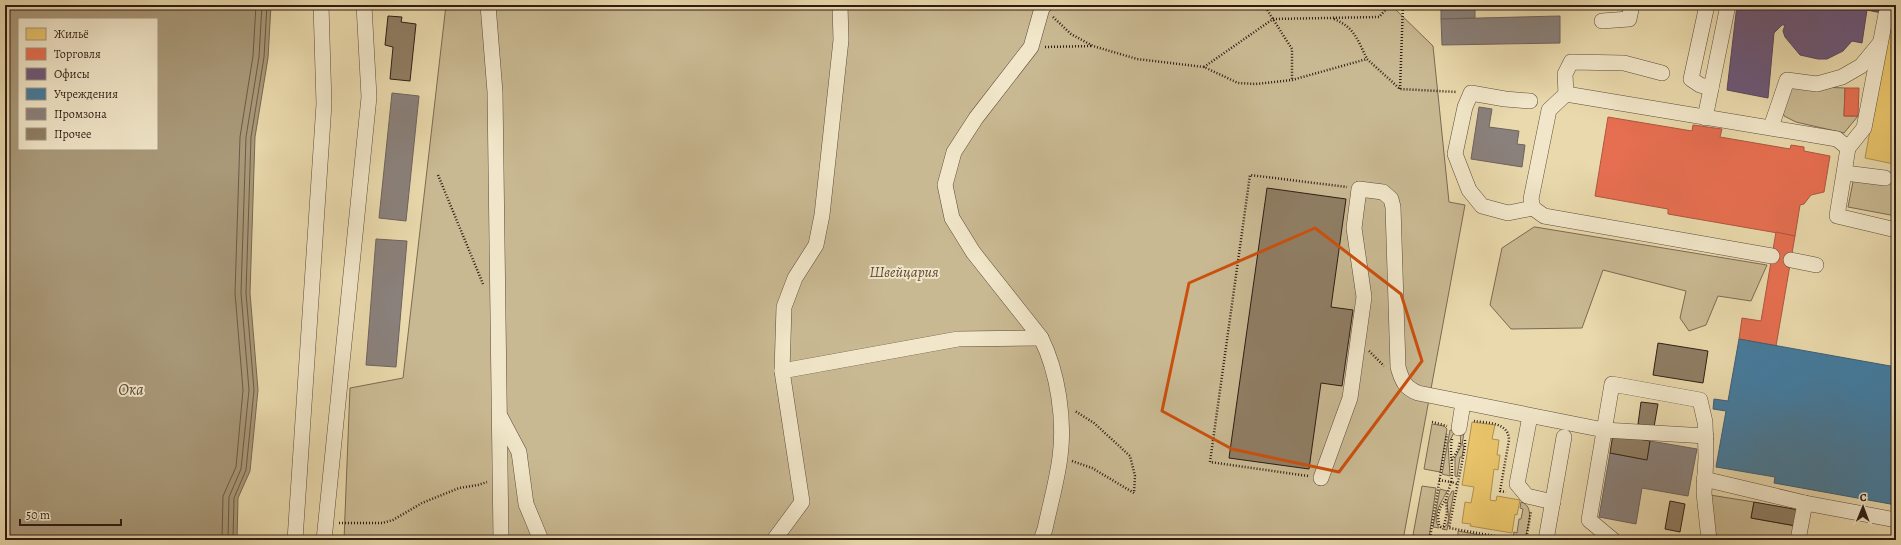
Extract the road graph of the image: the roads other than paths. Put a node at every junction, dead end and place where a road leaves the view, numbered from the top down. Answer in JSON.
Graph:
{"nodes":[{"id":1,"x":321,"y":5,"type":"edge"},
{"id":2,"x":364,"y":5,"type":"edge"},
{"id":3,"x":488,"y":5,"type":"edge"},
{"id":4,"x":840,"y":5,"type":"edge"},
{"id":5,"x":1632,"y":5,"type":"edge"},
{"id":6,"x":1707,"y":5,"type":"edge"},
{"id":7,"x":1728,"y":5,"type":"edge"},
{"id":8,"x":1044,"y":6,"type":"edge"},
{"id":9,"x":1886,"y":14,"type":"dead end"},
{"id":10,"x":1602,"y":21,"type":"dead end"},
{"id":11,"x":1880,"y":43,"type":"junction"},
{"id":12,"x":1662,"y":72,"type":"dead end"},
{"id":13,"x":1711,"y":88,"type":"junction"},
{"id":14,"x":1566,"y":94,"type":"junction"},
{"id":15,"x":1530,"y":101,"type":"dead end"},
{"id":16,"x":1705,"y":118,"type":"junction"},
{"id":17,"x":1771,"y":127,"type":"junction"},
{"id":18,"x":1848,"y":148,"type":"junction"},
{"id":19,"x":1845,"y":173,"type":"junction"},
{"id":20,"x":1885,"y":178,"type":"dead end"},
{"id":21,"x":1533,"y":208,"type":"junction"},
{"id":22,"x":1896,"y":230,"type":"edge"},
{"id":23,"x":1772,"y":256,"type":"dead end"},
{"id":24,"x":1791,"y":260,"type":"dead end"},
{"id":25,"x":1816,"y":265,"type":"dead end"},
{"id":26,"x":1041,"y":338,"type":"junction"},
{"id":27,"x":782,"y":371,"type":"junction"},
{"id":28,"x":1463,"y":402,"type":"junction"},
{"id":29,"x":1530,"y":416,"type":"junction"},
{"id":30,"x":500,"y":417,"type":"junction"},
{"id":31,"x":1604,"y":430,"type":"junction"},
{"id":32,"x":1462,"y":431,"type":"road end"},
{"id":33,"x":1706,"y":436,"type":"junction"},
{"id":34,"x":1564,"y":437,"type":"dead end"},
{"id":35,"x":1321,"y":478,"type":"road end"},
{"id":36,"x":1704,"y":479,"type":"junction"},
{"id":37,"x":1553,"y":502,"type":"junction"},
{"id":38,"x":1805,"y":503,"type":"junction"},
{"id":39,"x":1896,"y":520,"type":"edge"},
{"id":40,"x":298,"y":538,"type":"edge"},
{"id":41,"x":324,"y":540,"type":"edge"},
{"id":42,"x":501,"y":540,"type":"edge"},
{"id":43,"x":541,"y":540,"type":"edge"},
{"id":44,"x":774,"y":540,"type":"edge"},
{"id":45,"x":1041,"y":540,"type":"edge"},
{"id":46,"x":1546,"y":540,"type":"edge"},
{"id":47,"x":1613,"y":540,"type":"edge"},
{"id":48,"x":1709,"y":540,"type":"edge"},
{"id":49,"x":1798,"y":540,"type":"edge"}],
"edges":[{"from":1,"to":40,"type":"lane"},
{"from":2,"to":41,"type":"lane"},
{"from":3,"to":30,"type":"lane"},
{"from":4,"to":27,"type":"lane"},
{"from":5,"to":10,"type":"lane"},
{"from":6,"to":13,"type":"lane"},
{"from":7,"to":13,"type":"lane"},
{"from":8,"to":26,"type":"lane"},
{"from":9,"to":11,"type":"lane"},
{"from":11,"to":17,"type":"lane"},
{"from":11,"to":18,"type":"lane"},
{"from":12,"to":14,"type":"lane"},
{"from":13,"to":16,"type":"lane"},
{"from":14,"to":16,"type":"lane"},
{"from":14,"to":21,"type":"lane"},
{"from":15,"to":21,"type":"lane"},
{"from":16,"to":17,"type":"lane"},
{"from":17,"to":18,"type":"lane"},
{"from":18,"to":19,"type":"lane"},
{"from":19,"to":20,"type":"lane"},
{"from":19,"to":22,"type":"lane"},
{"from":21,"to":23,"type":"lane"},
{"from":24,"to":25,"type":"lane"},
{"from":26,"to":27,"type":"lane"},
{"from":26,"to":45,"type":"lane"},
{"from":27,"to":44,"type":"lane"},
{"from":28,"to":29,"type":"lane"},
{"from":28,"to":32,"type":"lane"},
{"from":28,"to":35,"type":"lane"},
{"from":29,"to":31,"type":"lane"},
{"from":29,"to":37,"type":"lane"},
{"from":30,"to":42,"type":"lane"},
{"from":30,"to":43,"type":"lane"},
{"from":31,"to":33,"type":"lane"},
{"from":31,"to":33,"type":"lane"},
{"from":31,"to":47,"type":"lane"},
{"from":33,"to":36,"type":"lane"},
{"from":34,"to":37,"type":"lane"},
{"from":36,"to":38,"type":"lane"},
{"from":36,"to":48,"type":"lane"},
{"from":37,"to":46,"type":"lane"},
{"from":38,"to":39,"type":"lane"},
{"from":38,"to":49,"type":"lane"}]}
